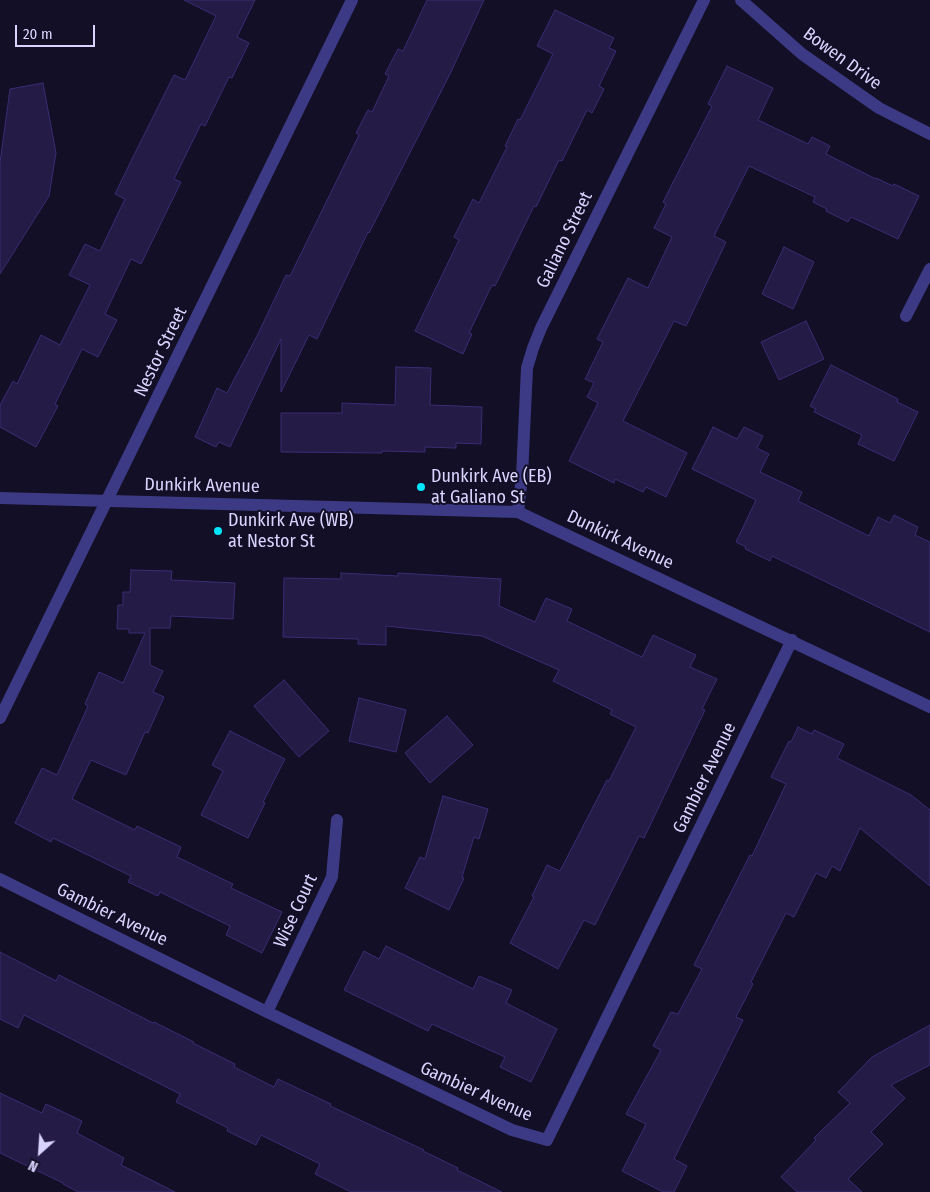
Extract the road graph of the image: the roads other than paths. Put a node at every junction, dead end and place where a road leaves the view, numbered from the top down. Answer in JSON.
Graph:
{"nodes":[{"id":1,"x":352,"y":0,"type":"edge"},
{"id":2,"x":704,"y":0,"type":"edge"},
{"id":3,"x":741,"y":0,"type":"edge"},
{"id":4,"x":930,"y":134,"type":"edge"},
{"id":5,"x":930,"y":269,"type":"edge"},
{"id":6,"x":906,"y":316,"type":"dead end"},
{"id":7,"x":0,"y":498,"type":"edge"},
{"id":8,"x":106,"y":502,"type":"junction"},
{"id":9,"x":518,"y":512,"type":"junction"},
{"id":10,"x":792,"y":640,"type":"junction"},
{"id":11,"x":930,"y":707,"type":"edge"},
{"id":12,"x":0,"y":718,"type":"edge"},
{"id":13,"x":337,"y":820,"type":"dead end"},
{"id":14,"x":0,"y":879,"type":"edge"},
{"id":15,"x":267,"y":1012,"type":"junction"}],
"edges":[{"from":1,"to":8,"type":"street","name":"Nestor Street"},
{"from":2,"to":9,"type":"street","name":"Galiano Street"},
{"from":3,"to":4,"type":"street","name":"Bowen Drive"},
{"from":5,"to":6,"type":"street"},
{"from":7,"to":8,"type":"street","name":"Dunkirk Avenue"},
{"from":8,"to":9,"type":"street","name":"Dunkirk Avenue"},
{"from":8,"to":12,"type":"street","name":"Nestor Street"},
{"from":9,"to":10,"type":"street","name":"Dunkirk Avenue"},
{"from":10,"to":11,"type":"street","name":"Dunkirk Avenue"},
{"from":10,"to":15,"type":"street","name":"Gambier Avenue"},
{"from":13,"to":15,"type":"street","name":"Wise Court"},
{"from":14,"to":15,"type":"street","name":"Gambier Avenue"}]}
